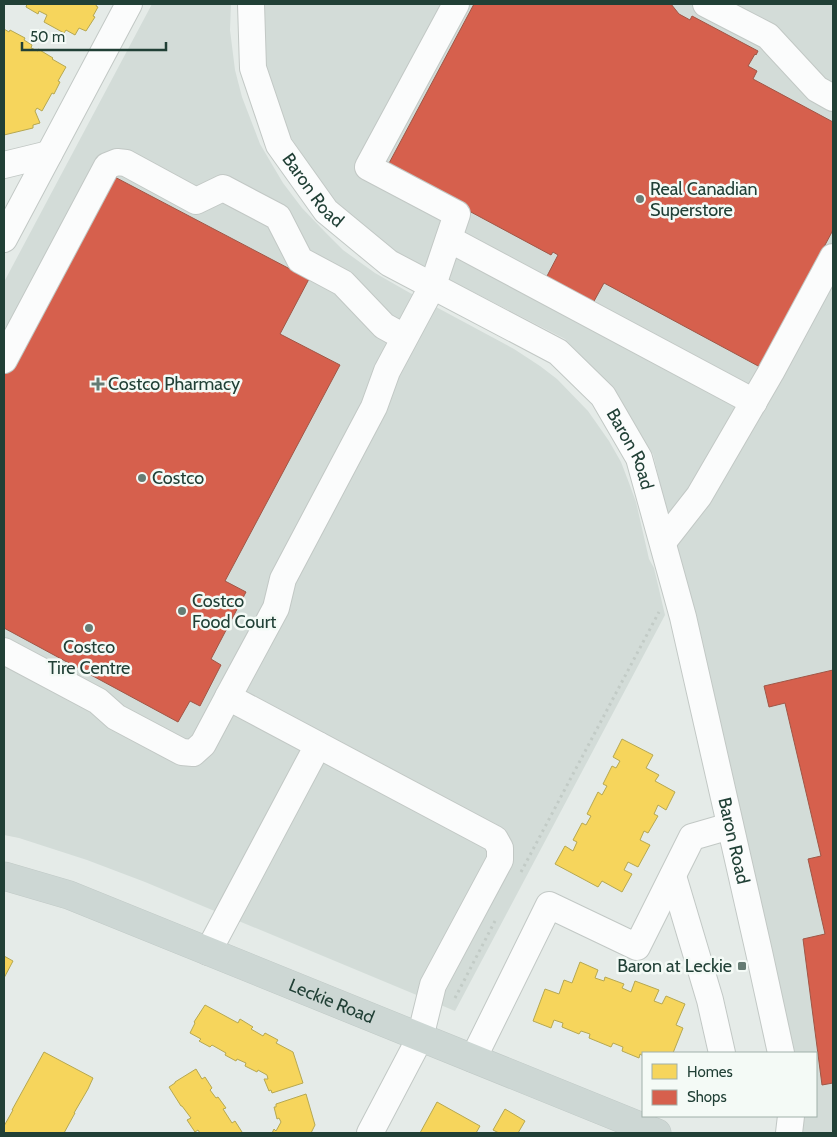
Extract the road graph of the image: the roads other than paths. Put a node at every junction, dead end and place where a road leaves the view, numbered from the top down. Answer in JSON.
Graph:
{"nodes":[{"id":1,"x":129,"y":4,"type":"edge"},
{"id":2,"x":251,"y":4,"type":"edge"},
{"id":3,"x":456,"y":4,"type":"edge"},
{"id":4,"x":706,"y":4,"type":"edge"},
{"id":5,"x":833,"y":98,"type":"edge"},
{"id":6,"x":49,"y":154,"type":"junction"},
{"id":7,"x":4,"y":165,"type":"edge"},
{"id":8,"x":4,"y":239,"type":"edge"},
{"id":9,"x":449,"y":239,"type":"junction"},
{"id":10,"x":833,"y":257,"type":"edge"},
{"id":11,"x":433,"y":285,"type":"junction"},
{"id":12,"x":404,"y":337,"type":"junction"},
{"id":13,"x":4,"y":360,"type":"edge"},
{"id":14,"x":754,"y":402,"type":"junction"},
{"id":15,"x":663,"y":542,"type":"junction"},
{"id":16,"x":4,"y":651,"type":"edge"},
{"id":17,"x":228,"y":697,"type":"junction"},
{"id":18,"x":318,"y":745,"type":"junction"},
{"id":19,"x":730,"y":826,"type":"junction"},
{"id":20,"x":4,"y":876,"type":"edge"},
{"id":21,"x":672,"y":876,"type":"junction"},
{"id":22,"x":208,"y":952,"type":"junction"},
{"id":23,"x":420,"y":1038,"type":"junction"},
{"id":24,"x":722,"y":1052,"type":"edge"},
{"id":25,"x":781,"y":1052,"type":"edge"},
{"id":26,"x":473,"y":1059,"type":"junction"},
{"id":27,"x":790,"y":1117,"type":"edge"},
{"id":28,"x":370,"y":1133,"type":"edge"},
{"id":29,"x":657,"y":1133,"type":"edge"},
{"id":30,"x":789,"y":1133,"type":"edge"}],
"edges":[{"from":1,"to":6,"type":"street"},
{"from":2,"to":11,"type":"street","name":"Baron Road"},
{"from":3,"to":9,"type":"street"},
{"from":4,"to":5,"type":"street"},
{"from":6,"to":7,"type":"street"},
{"from":6,"to":8,"type":"street"},
{"from":9,"to":11,"type":"street"},
{"from":9,"to":14,"type":"street"},
{"from":10,"to":14,"type":"street"},
{"from":11,"to":12,"type":"street"},
{"from":11,"to":15,"type":"street","name":"Baron Road"},
{"from":12,"to":13,"type":"street"},
{"from":12,"to":17,"type":"street"},
{"from":14,"to":15,"type":"street"},
{"from":15,"to":19,"type":"street","name":"Baron Road"},
{"from":16,"to":17,"type":"street"},
{"from":17,"to":18,"type":"street"},
{"from":18,"to":22,"type":"street"},
{"from":18,"to":23,"type":"street"},
{"from":19,"to":21,"type":"street"},
{"from":19,"to":25,"type":"street","name":"Baron Road"},
{"from":20,"to":22,"type":"main road","name":"Leckie Road"},
{"from":21,"to":24,"type":"street"},
{"from":21,"to":26,"type":"street"},
{"from":22,"to":23,"type":"main road","name":"Leckie Road"},
{"from":23,"to":26,"type":"main road","name":"Leckie Road"},
{"from":23,"to":28,"type":"street"},
{"from":26,"to":29,"type":"main road","name":"Leckie Road"},
{"from":27,"to":30,"type":"street"}]}
